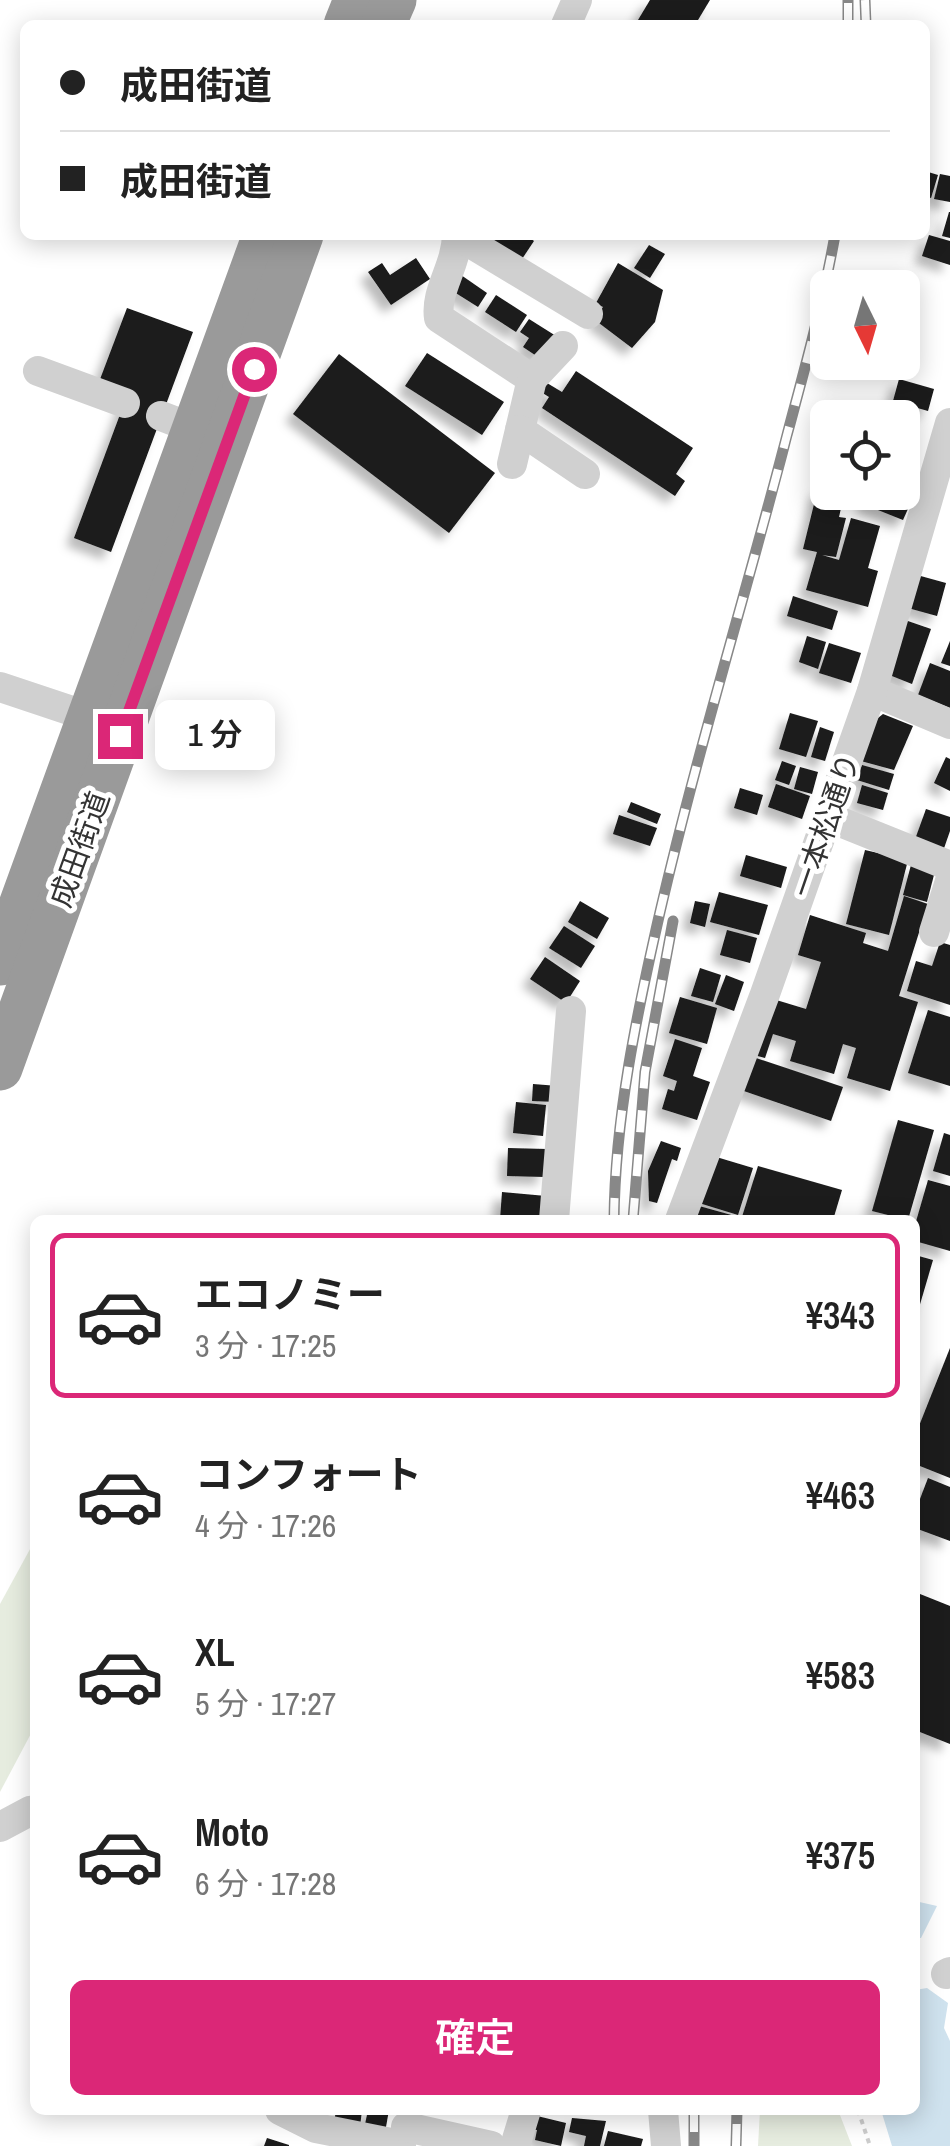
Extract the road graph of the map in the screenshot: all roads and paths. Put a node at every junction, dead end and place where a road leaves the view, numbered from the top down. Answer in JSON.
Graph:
{"nodes":[{"id":1,"x":263,"y":240,"type":"edge"},
{"id":2,"x":299,"y":240,"type":"edge"},
{"id":3,"x":457,"y":240,"type":"edge"},
{"id":4,"x":465,"y":240,"type":"edge"},
{"id":5,"x":588,"y":314,"type":"dead end"},
{"id":6,"x":563,"y":346,"type":"dead end"},
{"id":7,"x":38,"y":370,"type":"dead end"},
{"id":8,"x":532,"y":379,"type":"junction"},
{"id":9,"x":125,"y":402,"type":"dead end"},
{"id":10,"x":950,"y":422,"type":"edge"},
{"id":11,"x":520,"y":430,"type":"junction"},
{"id":12,"x":512,"y":464,"type":"dead end"},
{"id":13,"x":585,"y":474,"type":"dead end"},
{"id":14,"x":0,"y":687,"type":"edge"},
{"id":15,"x":872,"y":691,"type":"junction"},
{"id":16,"x":90,"y":716,"type":"junction"},
{"id":17,"x":950,"y":724,"type":"edge"},
{"id":18,"x":828,"y":818,"type":"junction"},
{"id":19,"x":950,"y":866,"type":"edge"},
{"id":20,"x":950,"y":881,"type":"edge"},
{"id":21,"x":934,"y":932,"type":"dead end"},
{"id":22,"x":4,"y":938,"type":"edge"},
{"id":23,"x":571,"y":1011,"type":"dead end"},
{"id":24,"x":0,"y":1068,"type":"edge"},
{"id":25,"x":554,"y":1215,"type":"edge"},
{"id":26,"x":682,"y":1215,"type":"edge"},
{"id":27,"x":30,"y":1811,"type":"edge"},
{"id":28,"x":0,"y":1827,"type":"edge"},
{"id":29,"x":290,"y":2115,"type":"edge"},
{"id":30,"x":524,"y":2115,"type":"edge"},
{"id":31,"x":664,"y":2115,"type":"edge"},
{"id":32,"x":860,"y":2115,"type":"edge"},
{"id":33,"x":405,"y":2132,"type":"edge"},
{"id":34,"x":491,"y":2146,"type":"edge"},
{"id":35,"x":515,"y":2146,"type":"edge"},
{"id":36,"x":666,"y":2146,"type":"edge"},
{"id":37,"x":870,"y":2146,"type":"edge"}],
"edges":[{"from":1,"to":16,"type":"highway","name":"成田街道"},
{"from":2,"to":24,"type":"highway","name":"成田街道"},
{"from":3,"to":8,"type":"street"},
{"from":4,"to":5,"type":"street"},
{"from":6,"to":8,"type":"street"},
{"from":7,"to":9,"type":"street"},
{"from":8,"to":11,"type":"street"},
{"from":10,"to":15,"type":"street","name":"一本松通り"},
{"from":11,"to":12,"type":"street"},
{"from":11,"to":13,"type":"street"},
{"from":14,"to":16,"type":"street"},
{"from":15,"to":17,"type":"street"},
{"from":15,"to":18,"type":"street","name":"一本松通り"},
{"from":16,"to":22,"type":"highway","name":"成田街道"},
{"from":18,"to":19,"type":"street"},
{"from":18,"to":26,"type":"street","name":"一本松通り"},
{"from":20,"to":21,"type":"street"},
{"from":23,"to":25,"type":"street"},
{"from":27,"to":28,"type":"street"},
{"from":29,"to":33,"type":"street"},
{"from":30,"to":35,"type":"street"},
{"from":31,"to":36,"type":"street"},
{"from":32,"to":37,"type":"path"},
{"from":33,"to":34,"type":"street"}]}
